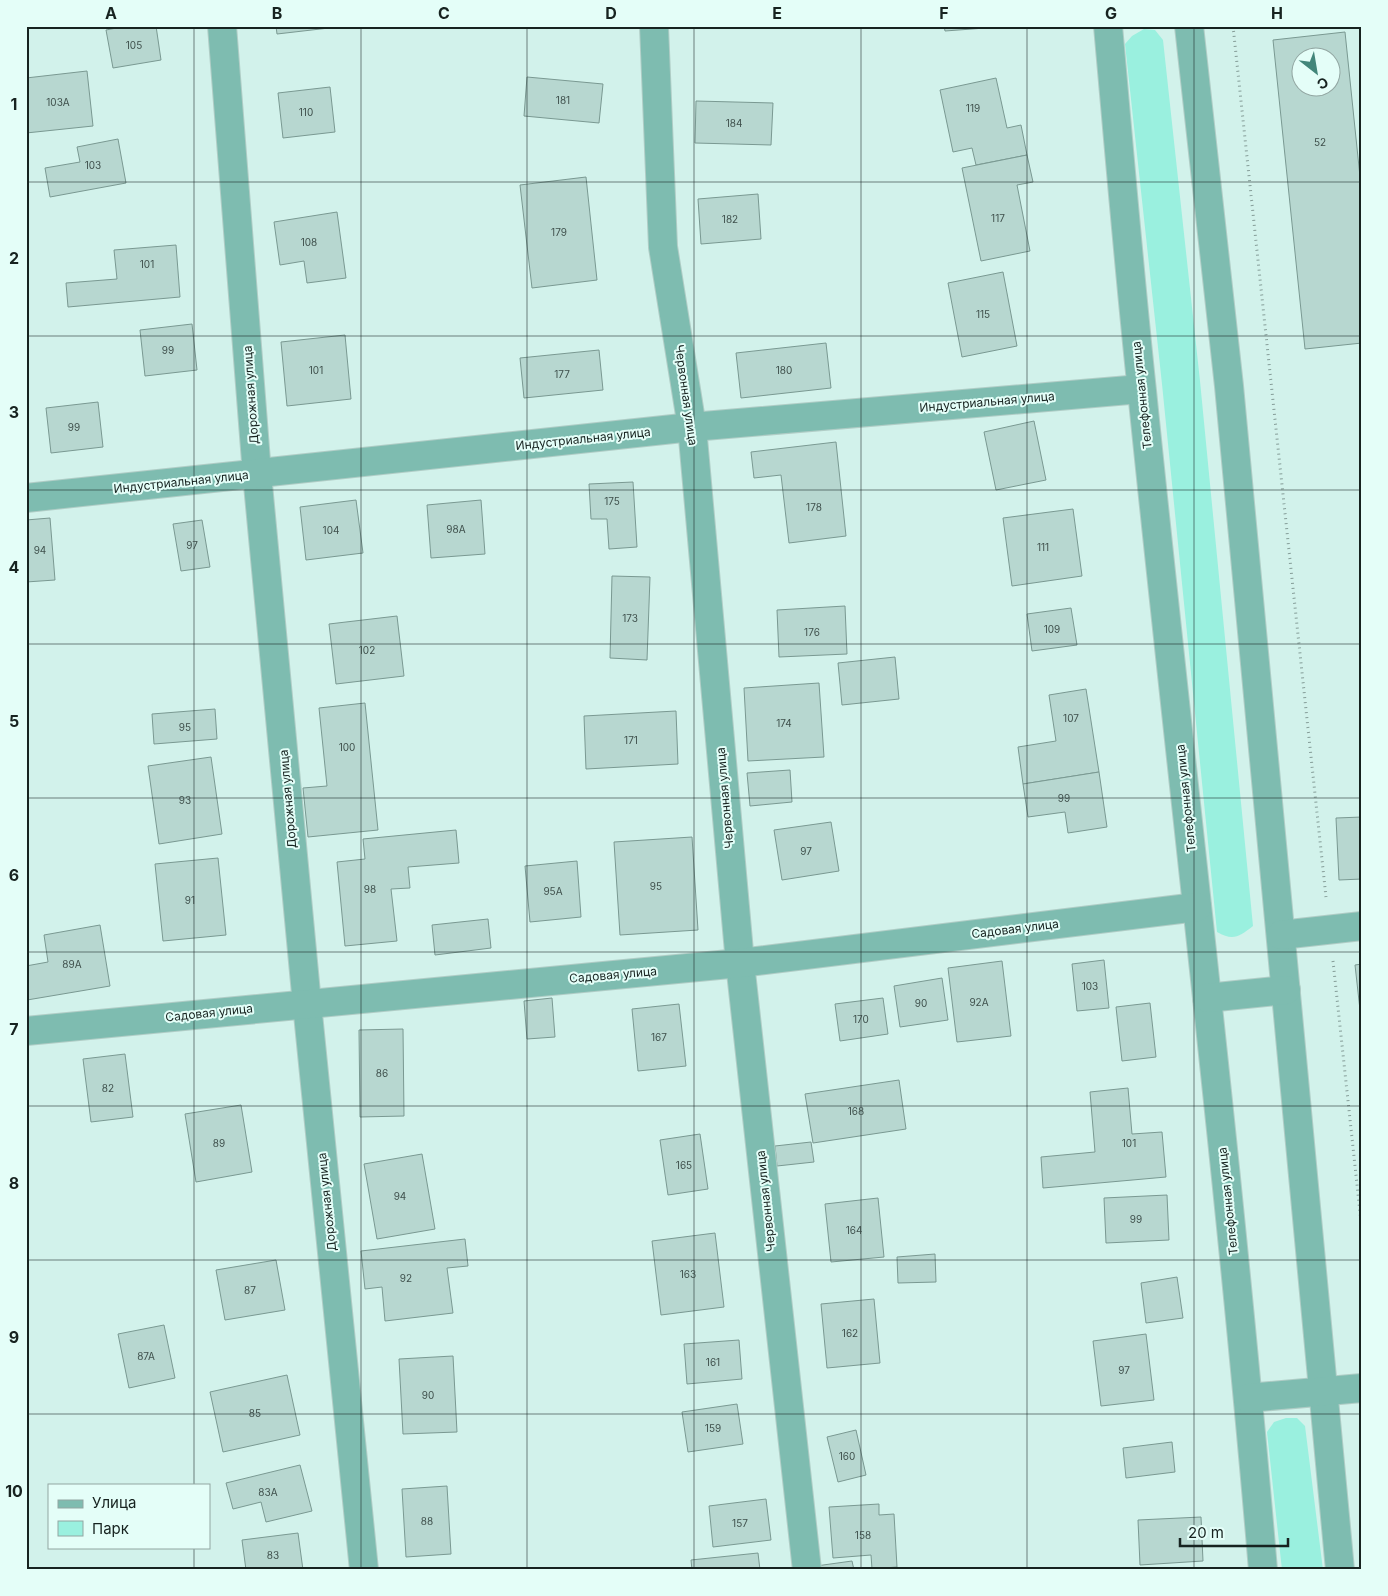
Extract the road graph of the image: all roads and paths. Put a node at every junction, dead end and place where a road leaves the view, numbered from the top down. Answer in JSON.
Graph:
{"nodes":[{"id":1,"x":222,"y":26,"type":"edge"},
{"id":2,"x":654,"y":26,"type":"edge"},
{"id":3,"x":1108,"y":26,"type":"edge"},
{"id":4,"x":1189,"y":26,"type":"edge"},
{"id":5,"x":1233,"y":26,"type":"edge"},
{"id":6,"x":1141,"y":389,"type":"junction"},
{"id":7,"x":692,"y":427,"type":"junction"},
{"id":8,"x":257,"y":474,"type":"junction"},
{"id":9,"x":26,"y":498,"type":"edge"},
{"id":10,"x":1197,"y":907,"type":"junction"},
{"id":11,"x":1362,"y":926,"type":"edge"},
{"id":12,"x":1329,"y":930,"type":"junction"},
{"id":13,"x":1281,"y":935,"type":"junction"},
{"id":14,"x":740,"y":963,"type":"junction"},
{"id":15,"x":1286,"y":990,"type":"junction"},
{"id":16,"x":1207,"y":998,"type":"junction"},
{"id":17,"x":307,"y":1004,"type":"junction"},
{"id":18,"x":26,"y":1031,"type":"edge"},
{"id":19,"x":1362,"y":1231,"type":"edge"},
{"id":20,"x":1362,"y":1388,"type":"edge"},
{"id":21,"x":1322,"y":1391,"type":"junction"},
{"id":22,"x":1248,"y":1398,"type":"junction"},
{"id":23,"x":364,"y":1570,"type":"edge"},
{"id":24,"x":807,"y":1570,"type":"edge"},
{"id":25,"x":1263,"y":1570,"type":"edge"},
{"id":26,"x":1340,"y":1570,"type":"edge"}],
"edges":[{"from":1,"to":8,"type":"street","name":"Дорожная улица"},
{"from":2,"to":7,"type":"street","name":"Червонная улица"},
{"from":3,"to":6,"type":"street","name":"Телефонная улица"},
{"from":4,"to":13,"type":"street"},
{"from":5,"to":12,"type":"path"},
{"from":6,"to":7,"type":"street","name":"Индустриальная улица"},
{"from":6,"to":10,"type":"street","name":"Телефонная улица"},
{"from":7,"to":8,"type":"street","name":"Индустриальная улица"},
{"from":7,"to":14,"type":"street","name":"Червонная улица"},
{"from":8,"to":9,"type":"street","name":"Индустриальная улица"},
{"from":8,"to":17,"type":"street","name":"Дорожная улица"},
{"from":10,"to":14,"type":"street","name":"Садовая улица"},
{"from":10,"to":16,"type":"street","name":"Телефонная улица"},
{"from":11,"to":12,"type":"street"},
{"from":12,"to":13,"type":"street"},
{"from":12,"to":19,"type":"path"},
{"from":13,"to":15,"type":"street"},
{"from":14,"to":17,"type":"street","name":"Садовая улица"},
{"from":14,"to":24,"type":"street","name":"Червонная улица"},
{"from":15,"to":16,"type":"street"},
{"from":15,"to":21,"type":"street"},
{"from":16,"to":22,"type":"street","name":"Телефонная улица"},
{"from":17,"to":18,"type":"street","name":"Садовая улица"},
{"from":17,"to":23,"type":"street","name":"Дорожная улица"},
{"from":20,"to":21,"type":"street"},
{"from":21,"to":22,"type":"street"},
{"from":21,"to":26,"type":"street"},
{"from":22,"to":25,"type":"street","name":"Телефонная улица"}]}
